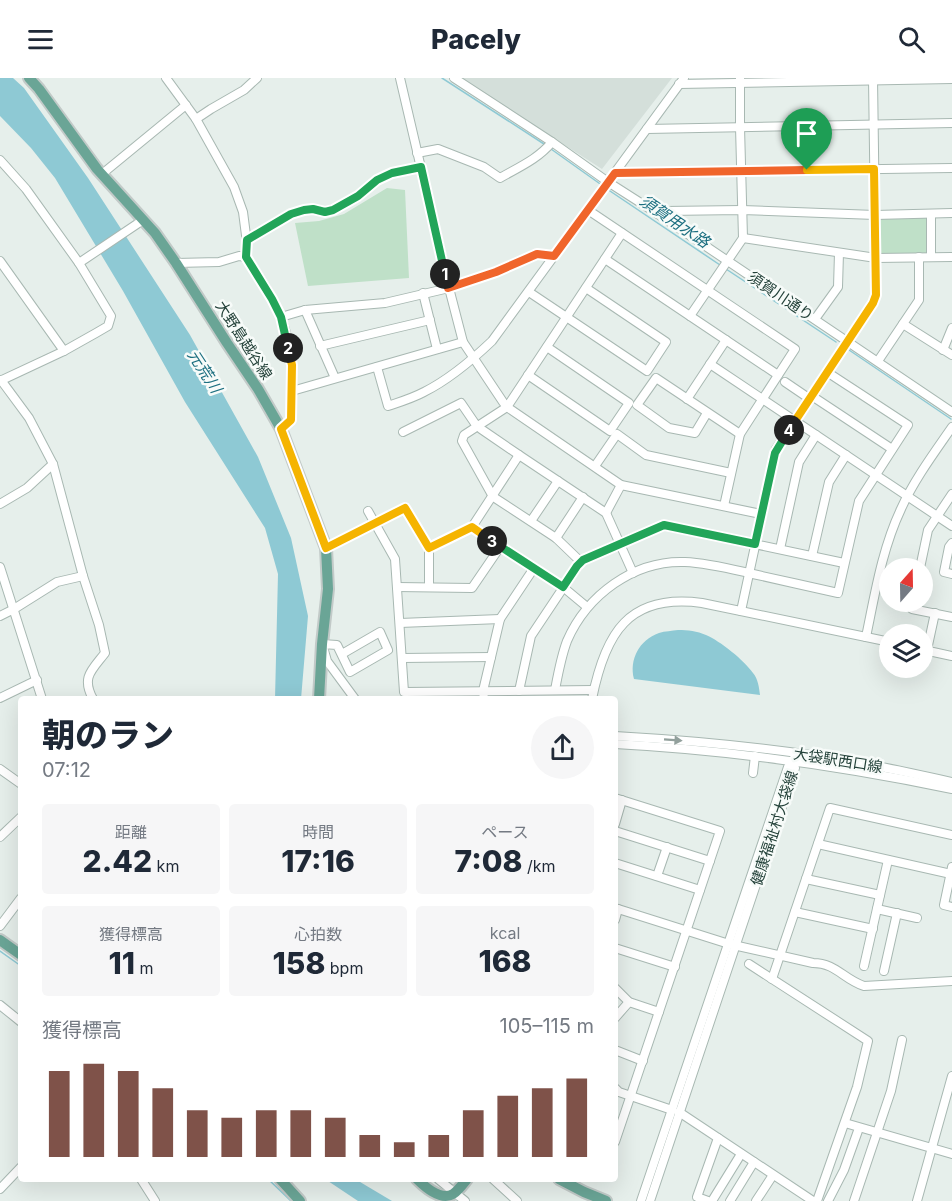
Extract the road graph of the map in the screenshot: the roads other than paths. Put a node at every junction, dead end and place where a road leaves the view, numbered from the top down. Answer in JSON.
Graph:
{"nodes":[{"id":1,"x":29,"y":78,"type":"edge"},
{"id":2,"x":166,"y":78,"type":"edge"},
{"id":3,"x":257,"y":78,"type":"edge"},
{"id":4,"x":400,"y":78,"type":"edge"},
{"id":5,"x":454,"y":78,"type":"edge"},
{"id":6,"x":873,"y":79,"type":"edge"},
{"id":7,"x":952,"y":79,"type":"edge"},
{"id":8,"x":682,"y":81,"type":"edge"},
{"id":9,"x":740,"y":81,"type":"edge"},
{"id":10,"x":186,"y":105,"type":"junction"},
{"id":11,"x":196,"y":119,"type":"junction"},
{"id":12,"x":952,"y":123,"type":"edge"},
{"id":13,"x":873,"y":125,"type":"junction"},
{"id":14,"x":740,"y":127,"type":"junction"},
{"id":15,"x":647,"y":129,"type":"junction"},
{"id":16,"x":552,"y":142,"type":"junction"},
{"id":17,"x":417,"y":153,"type":"junction"},
{"id":18,"x":0,"y":159,"type":"edge"},
{"id":19,"x":421,"y":167,"type":"junction"},
{"id":20,"x":952,"y":168,"type":"edge"},
{"id":21,"x":874,"y":169,"type":"junction"},
{"id":22,"x":742,"y":171,"type":"junction"},
{"id":23,"x":615,"y":173,"type":"junction"},
{"id":24,"x":102,"y":174,"type":"junction"},
{"id":25,"x":608,"y":182,"type":"junction"},
{"id":26,"x":588,"y":210,"type":"junction"},
{"id":27,"x":742,"y":210,"type":"junction"},
{"id":28,"x":952,"y":213,"type":"edge"},
{"id":29,"x":658,"y":214,"type":"junction"},
{"id":30,"x":931,"y":214,"type":"junction"},
{"id":31,"x":874,"y":215,"type":"junction"},
{"id":32,"x":143,"y":220,"type":"junction"},
{"id":33,"x":622,"y":232,"type":"junction"},
{"id":34,"x":743,"y":238,"type":"junction"},
{"id":35,"x":247,"y":240,"type":"junction"},
{"id":36,"x":839,"y":253,"type":"junction"},
{"id":37,"x":554,"y":256,"type":"junction"},
{"id":38,"x":952,"y":256,"type":"edge"},
{"id":39,"x":246,"y":257,"type":"junction"},
{"id":40,"x":919,"y":257,"type":"junction"},
{"id":41,"x":932,"y":257,"type":"junction"},
{"id":42,"x":876,"y":258,"type":"junction"},
{"id":43,"x":605,"y":259,"type":"junction"},
{"id":44,"x":0,"y":261,"type":"edge"},
{"id":45,"x":728,"y":261,"type":"junction"},
{"id":46,"x":79,"y":263,"type":"junction"},
{"id":47,"x":176,"y":263,"type":"junction"},
{"id":48,"x":448,"y":288,"type":"junction"},
{"id":49,"x":586,"y":288,"type":"junction"},
{"id":50,"x":708,"y":290,"type":"junction"},
{"id":51,"x":529,"y":292,"type":"junction"},
{"id":52,"x":423,"y":293,"type":"junction"},
{"id":53,"x":305,"y":310,"type":"junction"},
{"id":54,"x":690,"y":316,"type":"junction"},
{"id":55,"x":281,"y":317,"type":"junction"},
{"id":56,"x":566,"y":318,"type":"junction"},
{"id":57,"x":815,"y":319,"type":"junction"},
{"id":58,"x":430,"y":320,"type":"junction"},
{"id":59,"x":903,"y":324,"type":"junction"},
{"id":60,"x":952,"y":328,"type":"edge"},
{"id":61,"x":726,"y":340,"type":"junction"},
{"id":62,"x":847,"y":341,"type":"junction"},
{"id":63,"x":463,"y":342,"type":"junction"},
{"id":64,"x":320,"y":346,"type":"junction"},
{"id":65,"x":547,"y":347,"type":"junction"},
{"id":66,"x":437,"y":349,"type":"junction"},
{"id":67,"x":944,"y":350,"type":"junction"},
{"id":68,"x":64,"y":351,"type":"junction"},
{"id":69,"x":952,"y":355,"type":"edge"},
{"id":70,"x":474,"y":359,"type":"junction"},
{"id":71,"x":878,"y":362,"type":"junction"},
{"id":72,"x":710,"y":364,"type":"junction"},
{"id":73,"x":377,"y":367,"type":"junction"},
{"id":74,"x":827,"y":372,"type":"junction"},
{"id":75,"x":528,"y":375,"type":"junction"},
{"id":76,"x":778,"y":375,"type":"junction"},
{"id":77,"x":335,"y":378,"type":"junction"},
{"id":78,"x":1,"y":380,"type":"edge"},
{"id":79,"x":785,"y":382,"type":"dead end"},
{"id":80,"x":292,"y":391,"type":"junction"},
{"id":81,"x":811,"y":398,"type":"junction"},
{"id":82,"x":687,"y":399,"type":"junction"},
{"id":83,"x":762,"y":399,"type":"junction"},
{"id":84,"x":507,"y":407,"type":"junction"},
{"id":85,"x":952,"y":412,"type":"edge"},
{"id":86,"x":707,"y":413,"type":"junction"},
{"id":87,"x":795,"y":421,"type":"junction"},
{"id":88,"x":478,"y":427,"type":"junction"},
{"id":89,"x":952,"y":427,"type":"edge"},
{"id":90,"x":281,"y":429,"type":"junction"},
{"id":91,"x":403,"y":432,"type":"dead end"},
{"id":92,"x":740,"y":434,"type":"junction"},
{"id":93,"x":816,"y":435,"type":"junction"},
{"id":94,"x":892,"y":450,"type":"junction"},
{"id":95,"x":519,"y":455,"type":"junction"},
{"id":96,"x":846,"y":455,"type":"junction"},
{"id":97,"x":53,"y":464,"type":"junction"},
{"id":98,"x":595,"y":466,"type":"junction"},
{"id":99,"x":731,"y":472,"type":"junction"},
{"id":100,"x":875,"y":475,"type":"junction"},
{"id":101,"x":558,"y":481,"type":"junction"},
{"id":102,"x":621,"y":485,"type":"junction"},
{"id":103,"x":952,"y":494,"type":"edge"},
{"id":104,"x":493,"y":495,"type":"junction"},
{"id":105,"x":907,"y":496,"type":"junction"},
{"id":106,"x":583,"y":497,"type":"junction"},
{"id":107,"x":0,"y":504,"type":"edge"},
{"id":108,"x":724,"y":506,"type":"junction"},
{"id":109,"x":368,"y":511,"type":"dead end"},
{"id":110,"x":606,"y":513,"type":"junction"},
{"id":111,"x":761,"y":514,"type":"junction"},
{"id":112,"x":937,"y":516,"type":"junction"},
{"id":113,"x":531,"y":521,"type":"junction"},
{"id":114,"x":375,"y":523,"type":"junction"},
{"id":115,"x":952,"y":526,"type":"edge"},
{"id":116,"x":472,"y":527,"type":"junction"},
{"id":117,"x":556,"y":538,"type":"junction"},
{"id":118,"x":620,"y":543,"type":"junction"},
{"id":119,"x":952,"y":543,"type":"edge"},
{"id":120,"x":755,"y":544,"type":"junction"},
{"id":121,"x":500,"y":547,"type":"junction"},
{"id":122,"x":326,"y":548,"type":"junction"},
{"id":123,"x":429,"y":548,"type":"junction"},
{"id":124,"x":780,"y":549,"type":"junction"},
{"id":125,"x":812,"y":556,"type":"junction"},
{"id":126,"x":922,"y":558,"type":"edge"},
{"id":127,"x":581,"y":562,"type":"junction"},
{"id":128,"x":844,"y":563,"type":"junction"},
{"id":129,"x":0,"y":567,"type":"edge"},
{"id":130,"x":534,"y":568,"type":"junction"},
{"id":131,"x":633,"y":573,"type":"junction"},
{"id":132,"x":749,"y":573,"type":"junction"},
{"id":133,"x":952,"y":574,"type":"edge"},
{"id":134,"x":82,"y":576,"type":"junction"},
{"id":135,"x":397,"y":587,"type":"junction"},
{"id":136,"x":429,"y":587,"type":"junction"},
{"id":137,"x":563,"y":587,"type":"junction"},
{"id":138,"x":587,"y":607,"type":"junction"},
{"id":139,"x":14,"y":609,"type":"junction"},
{"id":140,"x":741,"y":611,"type":"junction"},
{"id":141,"x":926,"y":612,"type":"edge"},
{"id":142,"x":935,"y":614,"type":"junction"},
{"id":143,"x":0,"y":616,"type":"edge"},
{"id":144,"x":952,"y":617,"type":"edge"},
{"id":145,"x":500,"y":619,"type":"junction"},
{"id":146,"x":400,"y":623,"type":"junction"},
{"id":147,"x":932,"y":624,"type":"edge"},
{"id":148,"x":866,"y":637,"type":"junction"},
{"id":149,"x":879,"y":640,"type":"edge"},
{"id":150,"x":322,"y":644,"type":"junction"},
{"id":151,"x":933,"y":652,"type":"edge"},
{"id":152,"x":342,"y":654,"type":"junction"},
{"id":153,"x":952,"y":656,"type":"edge"},
{"id":154,"x":491,"y":657,"type":"junction"},
{"id":155,"x":403,"y":658,"type":"junction"},
{"id":156,"x":37,"y":680,"type":"junction"},
{"id":157,"x":555,"y":690,"type":"junction"},
{"id":158,"x":594,"y":690,"type":"junction"},
{"id":159,"x":519,"y":691,"type":"junction"},
{"id":160,"x":483,"y":695,"type":"edge"},
{"id":161,"x":41,"y":696,"type":"edge"},
{"id":162,"x":91,"y":696,"type":"edge"},
{"id":163,"x":319,"y":696,"type":"edge"},
{"id":164,"x":353,"y":696,"type":"edge"},
{"id":165,"x":593,"y":696,"type":"edge"},
{"id":166,"x":0,"y":698,"type":"edge"},
{"id":167,"x":618,"y":736,"type":"edge"},
{"id":168,"x":618,"y":744,"type":"edge"},
{"id":169,"x":755,"y":756,"type":"junction"},
{"id":170,"x":795,"y":757,"type":"junction"},
{"id":171,"x":0,"y":769,"type":"edge"},
{"id":172,"x":753,"y":773,"type":"dead end"},
{"id":173,"x":18,"y":782,"type":"edge"},
{"id":174,"x":952,"y":782,"type":"edge"},
{"id":175,"x":952,"y":789,"type":"edge"},
{"id":176,"x":619,"y":799,"type":"edge"},
{"id":177,"x":18,"y":819,"type":"edge"},
{"id":178,"x":618,"y":832,"type":"edge"},
{"id":179,"x":952,"y":835,"type":"edge"},
{"id":180,"x":0,"y":837,"type":"edge"},
{"id":181,"x":818,"y":844,"type":"junction"},
{"id":182,"x":667,"y":847,"type":"junction"},
{"id":183,"x":888,"y":860,"type":"junction"},
{"id":184,"x":710,"y":861,"type":"junction"},
{"id":185,"x":618,"y":864,"type":"edge"},
{"id":186,"x":951,"y":870,"type":"edge"},
{"id":187,"x":657,"y":876,"type":"junction"},
{"id":188,"x":806,"y":879,"type":"junction"},
{"id":189,"x":700,"y":890,"type":"junction"},
{"id":190,"x":880,"y":895,"type":"junction"},
{"id":191,"x":18,"y":902,"type":"edge"},
{"id":192,"x":952,"y":907,"type":"edge"},
{"id":193,"x":877,"y":909,"type":"junction"},
{"id":194,"x":618,"y":910,"type":"edge"},
{"id":195,"x":795,"y":912,"type":"junction"},
{"id":196,"x":897,"y":913,"type":"junction"},
{"id":197,"x":918,"y":918,"type":"dead end"},
{"id":198,"x":0,"y":926,"type":"edge"},
{"id":199,"x":873,"y":929,"type":"junction"},
{"id":200,"x":687,"y":931,"type":"junction"},
{"id":201,"x":0,"y":940,"type":"edge"},
{"id":202,"x":732,"y":944,"type":"junction"},
{"id":203,"x":618,"y":949,"type":"edge"},
{"id":204,"x":18,"y":953,"type":"edge"},
{"id":205,"x":780,"y":956,"type":"junction"},
{"id":206,"x":749,"y":964,"type":"dead end"},
{"id":207,"x":864,"y":966,"type":"dead end"},
{"id":208,"x":675,"y":967,"type":"junction"},
{"id":209,"x":884,"y":971,"type":"dead end"},
{"id":210,"x":772,"y":979,"type":"junction"},
{"id":211,"x":952,"y":981,"type":"edge"},
{"id":212,"x":618,"y":991,"type":"edge"},
{"id":213,"x":629,"y":1002,"type":"junction"},
{"id":214,"x":0,"y":1005,"type":"edge"},
{"id":215,"x":659,"y":1012,"type":"junction"},
{"id":216,"x":618,"y":1015,"type":"edge"},
{"id":217,"x":18,"y":1020,"type":"edge"},
{"id":218,"x":902,"y":1040,"type":"dead end"},
{"id":219,"x":618,"y":1051,"type":"edge"},
{"id":220,"x":643,"y":1061,"type":"junction"},
{"id":221,"x":952,"y":1076,"type":"edge"},
{"id":222,"x":618,"y":1090,"type":"edge"},
{"id":223,"x":631,"y":1096,"type":"junction"},
{"id":224,"x":675,"y":1111,"type":"junction"},
{"id":225,"x":845,"y":1123,"type":"junction"},
{"id":226,"x":618,"y":1124,"type":"edge"},
{"id":227,"x":859,"y":1128,"type":"junction"},
{"id":228,"x":877,"y":1134,"type":"junction"},
{"id":229,"x":718,"y":1138,"type":"junction"},
{"id":230,"x":931,"y":1149,"type":"junction"},
{"id":231,"x":741,"y":1154,"type":"junction"},
{"id":232,"x":952,"y":1154,"type":"edge"},
{"id":233,"x":753,"y":1162,"type":"junction"},
{"id":234,"x":18,"y":1170,"type":"edge"},
{"id":235,"x":773,"y":1174,"type":"junction"},
{"id":236,"x":143,"y":1182,"type":"edge"},
{"id":237,"x":283,"y":1182,"type":"edge"},
{"id":238,"x":421,"y":1182,"type":"edge"},
{"id":239,"x":440,"y":1182,"type":"edge"},
{"id":240,"x":464,"y":1182,"type":"edge"},
{"id":241,"x":495,"y":1182,"type":"edge"},
{"id":242,"x":565,"y":1182,"type":"edge"},
{"id":243,"x":0,"y":1189,"type":"edge"},
{"id":244,"x":451,"y":1197,"type":"edge"},
{"id":245,"x":155,"y":1201,"type":"edge"},
{"id":246,"x":300,"y":1201,"type":"edge"},
{"id":247,"x":465,"y":1201,"type":"edge"},
{"id":248,"x":517,"y":1201,"type":"edge"},
{"id":249,"x":606,"y":1201,"type":"edge"},
{"id":250,"x":641,"y":1201,"type":"edge"},
{"id":251,"x":650,"y":1201,"type":"edge"},
{"id":252,"x":710,"y":1201,"type":"edge"},
{"id":253,"x":730,"y":1201,"type":"edge"},
{"id":254,"x":756,"y":1201,"type":"edge"},
{"id":255,"x":815,"y":1201,"type":"edge"},
{"id":256,"x":828,"y":1201,"type":"edge"},
{"id":257,"x":854,"y":1201,"type":"edge"},
{"id":258,"x":917,"y":1201,"type":"edge"}],
"edges":[{"from":1,"to":24,"type":"main road","name":"大野島越谷線"},
{"from":2,"to":10,"type":"street"},
{"from":3,"to":11,"type":"street"},
{"from":4,"to":17,"type":"street"},
{"from":5,"to":16,"type":"street","name":"須賀川通り"},
{"from":6,"to":7,"type":"street"},
{"from":6,"to":9,"type":"street"},
{"from":6,"to":13,"type":"street"},
{"from":8,"to":9,"type":"street"},
{"from":8,"to":15,"type":"street"},
{"from":9,"to":14,"type":"street"},
{"from":10,"to":11,"type":"street"},
{"from":10,"to":24,"type":"street"},
{"from":11,"to":35,"type":"street"},
{"from":12,"to":13,"type":"street"},
{"from":13,"to":14,"type":"street"},
{"from":13,"to":21,"type":"street"},
{"from":14,"to":15,"type":"street"},
{"from":14,"to":22,"type":"street"},
{"from":15,"to":23,"type":"street"},
{"from":16,"to":17,"type":"street"},
{"from":16,"to":25,"type":"street","name":"須賀川通り"},
{"from":17,"to":19,"type":"street"},
{"from":18,"to":46,"type":"street"},
{"from":19,"to":35,"type":"street"},
{"from":19,"to":48,"type":"street"},
{"from":20,"to":21,"type":"street"},
{"from":21,"to":22,"type":"street"},
{"from":21,"to":31,"type":"street"},
{"from":22,"to":23,"type":"street"},
{"from":22,"to":27,"type":"street"},
{"from":23,"to":25,"type":"street"},
{"from":24,"to":32,"type":"main road","name":"大野島越谷線"},
{"from":25,"to":26,"type":"street"},
{"from":25,"to":29,"type":"street","name":"須賀川通り"},
{"from":26,"to":33,"type":"street"},
{"from":26,"to":37,"type":"street"},
{"from":27,"to":29,"type":"street"},
{"from":27,"to":31,"type":"street"},
{"from":27,"to":34,"type":"street"},
{"from":28,"to":30,"type":"street"},
{"from":29,"to":45,"type":"street","name":"須賀川通り"},
{"from":30,"to":31,"type":"street"},
{"from":30,"to":41,"type":"street"},
{"from":31,"to":42,"type":"street"},
{"from":32,"to":46,"type":"street"},
{"from":32,"to":47,"type":"main road","name":"大野島越谷線"},
{"from":33,"to":43,"type":"street"},
{"from":33,"to":50,"type":"street"},
{"from":34,"to":36,"type":"street"},
{"from":34,"to":45,"type":"street"},
{"from":35,"to":39,"type":"street"},
{"from":36,"to":42,"type":"street"},
{"from":36,"to":57,"type":"street"},
{"from":37,"to":48,"type":"street"},
{"from":37,"to":51,"type":"street"},
{"from":38,"to":41,"type":"street"},
{"from":39,"to":47,"type":"street"},
{"from":39,"to":55,"type":"street"},
{"from":40,"to":41,"type":"street"},
{"from":40,"to":42,"type":"street"},
{"from":40,"to":59,"type":"street"},
{"from":42,"to":62,"type":"street"},
{"from":43,"to":49,"type":"street"},
{"from":43,"to":54,"type":"street"},
{"from":44,"to":68,"type":"street"},
{"from":45,"to":50,"type":"street"},
{"from":45,"to":57,"type":"street","name":"須賀川通り"},
{"from":46,"to":68,"type":"street"},
{"from":47,"to":90,"type":"main road","name":"大野島越谷線"},
{"from":48,"to":52,"type":"street"},
{"from":48,"to":63,"type":"street"},
{"from":49,"to":56,"type":"street"},
{"from":49,"to":56,"type":"street"},
{"from":50,"to":54,"type":"street"},
{"from":50,"to":76,"type":"street"},
{"from":51,"to":56,"type":"street"},
{"from":51,"to":70,"type":"street"},
{"from":52,"to":53,"type":"street"},
{"from":52,"to":58,"type":"street"},
{"from":53,"to":55,"type":"street"},
{"from":53,"to":64,"type":"street"},
{"from":54,"to":61,"type":"street"},
{"from":55,"to":80,"type":"street"},
{"from":56,"to":65,"type":"street"},
{"from":57,"to":62,"type":"street","name":"須賀川通り"},
{"from":58,"to":64,"type":"street"},
{"from":58,"to":66,"type":"street"},
{"from":59,"to":67,"type":"street"},
{"from":59,"to":71,"type":"street"},
{"from":60,"to":67,"type":"street"},
{"from":61,"to":72,"type":"street"},
{"from":61,"to":76,"type":"street"},
{"from":62,"to":71,"type":"street","name":"須賀川通り"},
{"from":62,"to":74,"type":"street"},
{"from":63,"to":66,"type":"street"},
{"from":63,"to":70,"type":"street"},
{"from":64,"to":77,"type":"street"},
{"from":65,"to":75,"type":"street"},
{"from":65,"to":75,"type":"street"},
{"from":66,"to":73,"type":"street"},
{"from":67,"to":69,"type":"street"},
{"from":68,"to":78,"type":"street"},
{"from":70,"to":73,"type":"street"},
{"from":70,"to":84,"type":"street"},
{"from":71,"to":85,"type":"street","name":"須賀川通り"},
{"from":72,"to":82,"type":"street"},
{"from":72,"to":83,"type":"street"},
{"from":73,"to":77,"type":"street"},
{"from":74,"to":81,"type":"street"},
{"from":74,"to":94,"type":"street"},
{"from":75,"to":84,"type":"street"},
{"from":76,"to":83,"type":"street"},
{"from":77,"to":80,"type":"street"},
{"from":78,"to":97,"type":"street"},
{"from":79,"to":81,"type":"street"},
{"from":80,"to":90,"type":"street"},
{"from":81,"to":87,"type":"street"},
{"from":81,"to":94,"type":"street"},
{"from":82,"to":86,"type":"street"},
{"from":82,"to":86,"type":"street"},
{"from":83,"to":87,"type":"street"},
{"from":83,"to":92,"type":"street"},
{"from":84,"to":88,"type":"street"},
{"from":84,"to":98,"type":"street"},
{"from":86,"to":92,"type":"street"},
{"from":87,"to":93,"type":"street"},
{"from":87,"to":111,"type":"street"},
{"from":88,"to":91,"type":"street"},
{"from":88,"to":95,"type":"street"},
{"from":88,"to":104,"type":"street"},
{"from":89,"to":105,"type":"street"},
{"from":90,"to":122,"type":"main road","name":"大野島越谷線"},
{"from":92,"to":99,"type":"street"},
{"from":93,"to":96,"type":"street"},
{"from":93,"to":124,"type":"street"},
{"from":94,"to":100,"type":"street"},
{"from":95,"to":101,"type":"street"},
{"from":95,"to":104,"type":"street"},
{"from":96,"to":100,"type":"street"},
{"from":96,"to":125,"type":"street"},
{"from":97,"to":107,"type":"street"},
{"from":97,"to":134,"type":"street"},
{"from":98,"to":99,"type":"street"},
{"from":98,"to":102,"type":"street"},
{"from":99,"to":108,"type":"street"},
{"from":100,"to":105,"type":"street"},
{"from":100,"to":128,"type":"street"},
{"from":101,"to":106,"type":"street"},
{"from":101,"to":113,"type":"street"},
{"from":102,"to":108,"type":"street"},
{"from":102,"to":110,"type":"street"},
{"from":103,"to":112,"type":"street"},
{"from":104,"to":113,"type":"street"},
{"from":104,"to":116,"type":"street"},
{"from":105,"to":112,"type":"street"},
{"from":105,"to":148,"type":"street"},
{"from":106,"to":110,"type":"street"},
{"from":106,"to":117,"type":"street"},
{"from":108,"to":111,"type":"street"},
{"from":109,"to":114,"type":"street"},
{"from":110,"to":118,"type":"street"},
{"from":111,"to":120,"type":"street"},
{"from":112,"to":115,"type":"street"},
{"from":112,"to":126,"type":"street"},
{"from":113,"to":117,"type":"street"},
{"from":114,"to":122,"type":"street"},
{"from":114,"to":123,"type":"street"},
{"from":114,"to":135,"type":"street"},
{"from":116,"to":121,"type":"street"},
{"from":116,"to":123,"type":"street"},
{"from":117,"to":127,"type":"street"},
{"from":118,"to":120,"type":"street"},
{"from":118,"to":127,"type":"street"},
{"from":118,"to":131,"type":"street"},
{"from":119,"to":133,"type":"street"},
{"from":120,"to":124,"type":"street"},
{"from":120,"to":132,"type":"street"},
{"from":121,"to":130,"type":"street"},
{"from":121,"to":136,"type":"street"},
{"from":122,"to":150,"type":"main road","name":"大野島越谷線"},
{"from":123,"to":136,"type":"street"},
{"from":124,"to":125,"type":"street"},
{"from":125,"to":128,"type":"street"},
{"from":127,"to":137,"type":"street"},
{"from":128,"to":132,"type":"street"},
{"from":129,"to":139,"type":"street"},
{"from":130,"to":137,"type":"street"},
{"from":130,"to":145,"type":"street"},
{"from":131,"to":132,"type":"street"},
{"from":131,"to":138,"type":"street"},
{"from":132,"to":140,"type":"street"},
{"from":134,"to":139,"type":"street"},
{"from":134,"to":162,"type":"street"},
{"from":135,"to":136,"type":"street"},
{"from":135,"to":146,"type":"street"},
{"from":137,"to":138,"type":"street"},
{"from":137,"to":159,"type":"street"},
{"from":138,"to":157,"type":"street"},
{"from":139,"to":143,"type":"street"},
{"from":139,"to":156,"type":"street"},
{"from":140,"to":148,"type":"street"},
{"from":140,"to":158,"type":"street"},
{"from":141,"to":142,"type":"street"},
{"from":142,"to":144,"type":"street"},
{"from":142,"to":147,"type":"street"},
{"from":145,"to":146,"type":"street"},
{"from":145,"to":154,"type":"street"},
{"from":146,"to":155,"type":"street"},
{"from":148,"to":149,"type":"street"},
{"from":150,"to":152,"type":"street"},
{"from":150,"to":163,"type":"main road","name":"大野島越谷線"},
{"from":150,"to":164,"type":"street"},
{"from":151,"to":153,"type":"street"},
{"from":152,"to":152,"type":"street"},
{"from":154,"to":155,"type":"street"},
{"from":154,"to":160,"type":"street"},
{"from":155,"to":160,"type":"street"},
{"from":156,"to":161,"type":"street"},
{"from":156,"to":166,"type":"street"},
{"from":157,"to":158,"type":"street"},
{"from":157,"to":159,"type":"street"},
{"from":158,"to":165,"type":"street"},
{"from":159,"to":160,"type":"street"},
{"from":167,"to":170,"type":"street","name":"大袋駅西口線","one_way":true},
{"from":168,"to":169,"type":"street","name":"大袋駅西口線"},
{"from":169,"to":170,"type":"street","name":"大袋駅西口線"},
{"from":169,"to":172,"type":"street"},
{"from":170,"to":174,"type":"street","name":"大袋駅西口線"},
{"from":170,"to":175,"type":"street","name":"大袋駅西口線"},
{"from":170,"to":202,"type":"street","name":"健康福祉村大袋線"},
{"from":171,"to":173,"type":"street"},
{"from":176,"to":184,"type":"street"},
{"from":177,"to":180,"type":"street"},
{"from":178,"to":182,"type":"street"},
{"from":179,"to":181,"type":"street"},
{"from":181,"to":183,"type":"street"},
{"from":181,"to":188,"type":"street"},
{"from":182,"to":184,"type":"street"},
{"from":182,"to":187,"type":"street"},
{"from":183,"to":186,"type":"street"},
{"from":183,"to":190,"type":"street"},
{"from":184,"to":189,"type":"street"},
{"from":185,"to":187,"type":"street"},
{"from":186,"to":192,"type":"street"},
{"from":187,"to":189,"type":"street"},
{"from":188,"to":190,"type":"street"},
{"from":188,"to":195,"type":"street"},
{"from":189,"to":200,"type":"street"},
{"from":190,"to":193,"type":"street"},
{"from":191,"to":198,"type":"street"},
{"from":193,"to":196,"type":"street"},
{"from":193,"to":199,"type":"street"},
{"from":194,"to":200,"type":"street"},
{"from":195,"to":199,"type":"street"},
{"from":195,"to":205,"type":"street"},
{"from":196,"to":197,"type":"street"},
{"from":196,"to":209,"type":"street"},
{"from":199,"to":207,"type":"street"},
{"from":200,"to":202,"type":"street"},
{"from":200,"to":208,"type":"street"},
{"from":201,"to":204,"type":"main road"},
{"from":202,"to":205,"type":"street"},
{"from":202,"to":224,"type":"street","name":"健康福祉村大袋線"},
{"from":203,"to":208,"type":"street"},
{"from":205,"to":210,"type":"street"},
{"from":205,"to":211,"type":"street"},
{"from":206,"to":210,"type":"street"},
{"from":208,"to":215,"type":"street"},
{"from":210,"to":225,"type":"street"},
{"from":212,"to":213,"type":"street"},
{"from":213,"to":215,"type":"street"},
{"from":213,"to":216,"type":"street"},
{"from":214,"to":217,"type":"street"},
{"from":215,"to":220,"type":"street"},
{"from":218,"to":228,"type":"street"},
{"from":219,"to":220,"type":"street"},
{"from":220,"to":223,"type":"street"},
{"from":221,"to":230,"type":"street"},
{"from":222,"to":223,"type":"street"},
{"from":223,"to":224,"type":"street"},
{"from":223,"to":226,"type":"street"},
{"from":224,"to":229,"type":"street"},
{"from":224,"to":250,"type":"street","name":"健康福祉村大袋線"},
{"from":224,"to":251,"type":"street","name":"健康福祉村大袋線"},
{"from":225,"to":227,"type":"street"},
{"from":225,"to":255,"type":"street"},
{"from":227,"to":228,"type":"street"},
{"from":227,"to":256,"type":"street"},
{"from":228,"to":230,"type":"street"},
{"from":228,"to":257,"type":"street"},
{"from":229,"to":231,"type":"street"},
{"from":229,"to":252,"type":"street"},
{"from":230,"to":232,"type":"street"},
{"from":230,"to":258,"type":"street"},
{"from":231,"to":233,"type":"street"},
{"from":231,"to":252,"type":"street"},
{"from":233,"to":235,"type":"street"},
{"from":233,"to":253,"type":"street"},
{"from":234,"to":243,"type":"street"},
{"from":235,"to":254,"type":"street"},
{"from":235,"to":255,"type":"street"},
{"from":236,"to":245,"type":"street"},
{"from":237,"to":246,"type":"main road"},
{"from":238,"to":244,"type":"main road"},
{"from":239,"to":244,"type":"street"},
{"from":240,"to":244,"type":"main road"},
{"from":241,"to":248,"type":"street"},
{"from":242,"to":249,"type":"main road"},
{"from":244,"to":247,"type":"street"}]}
